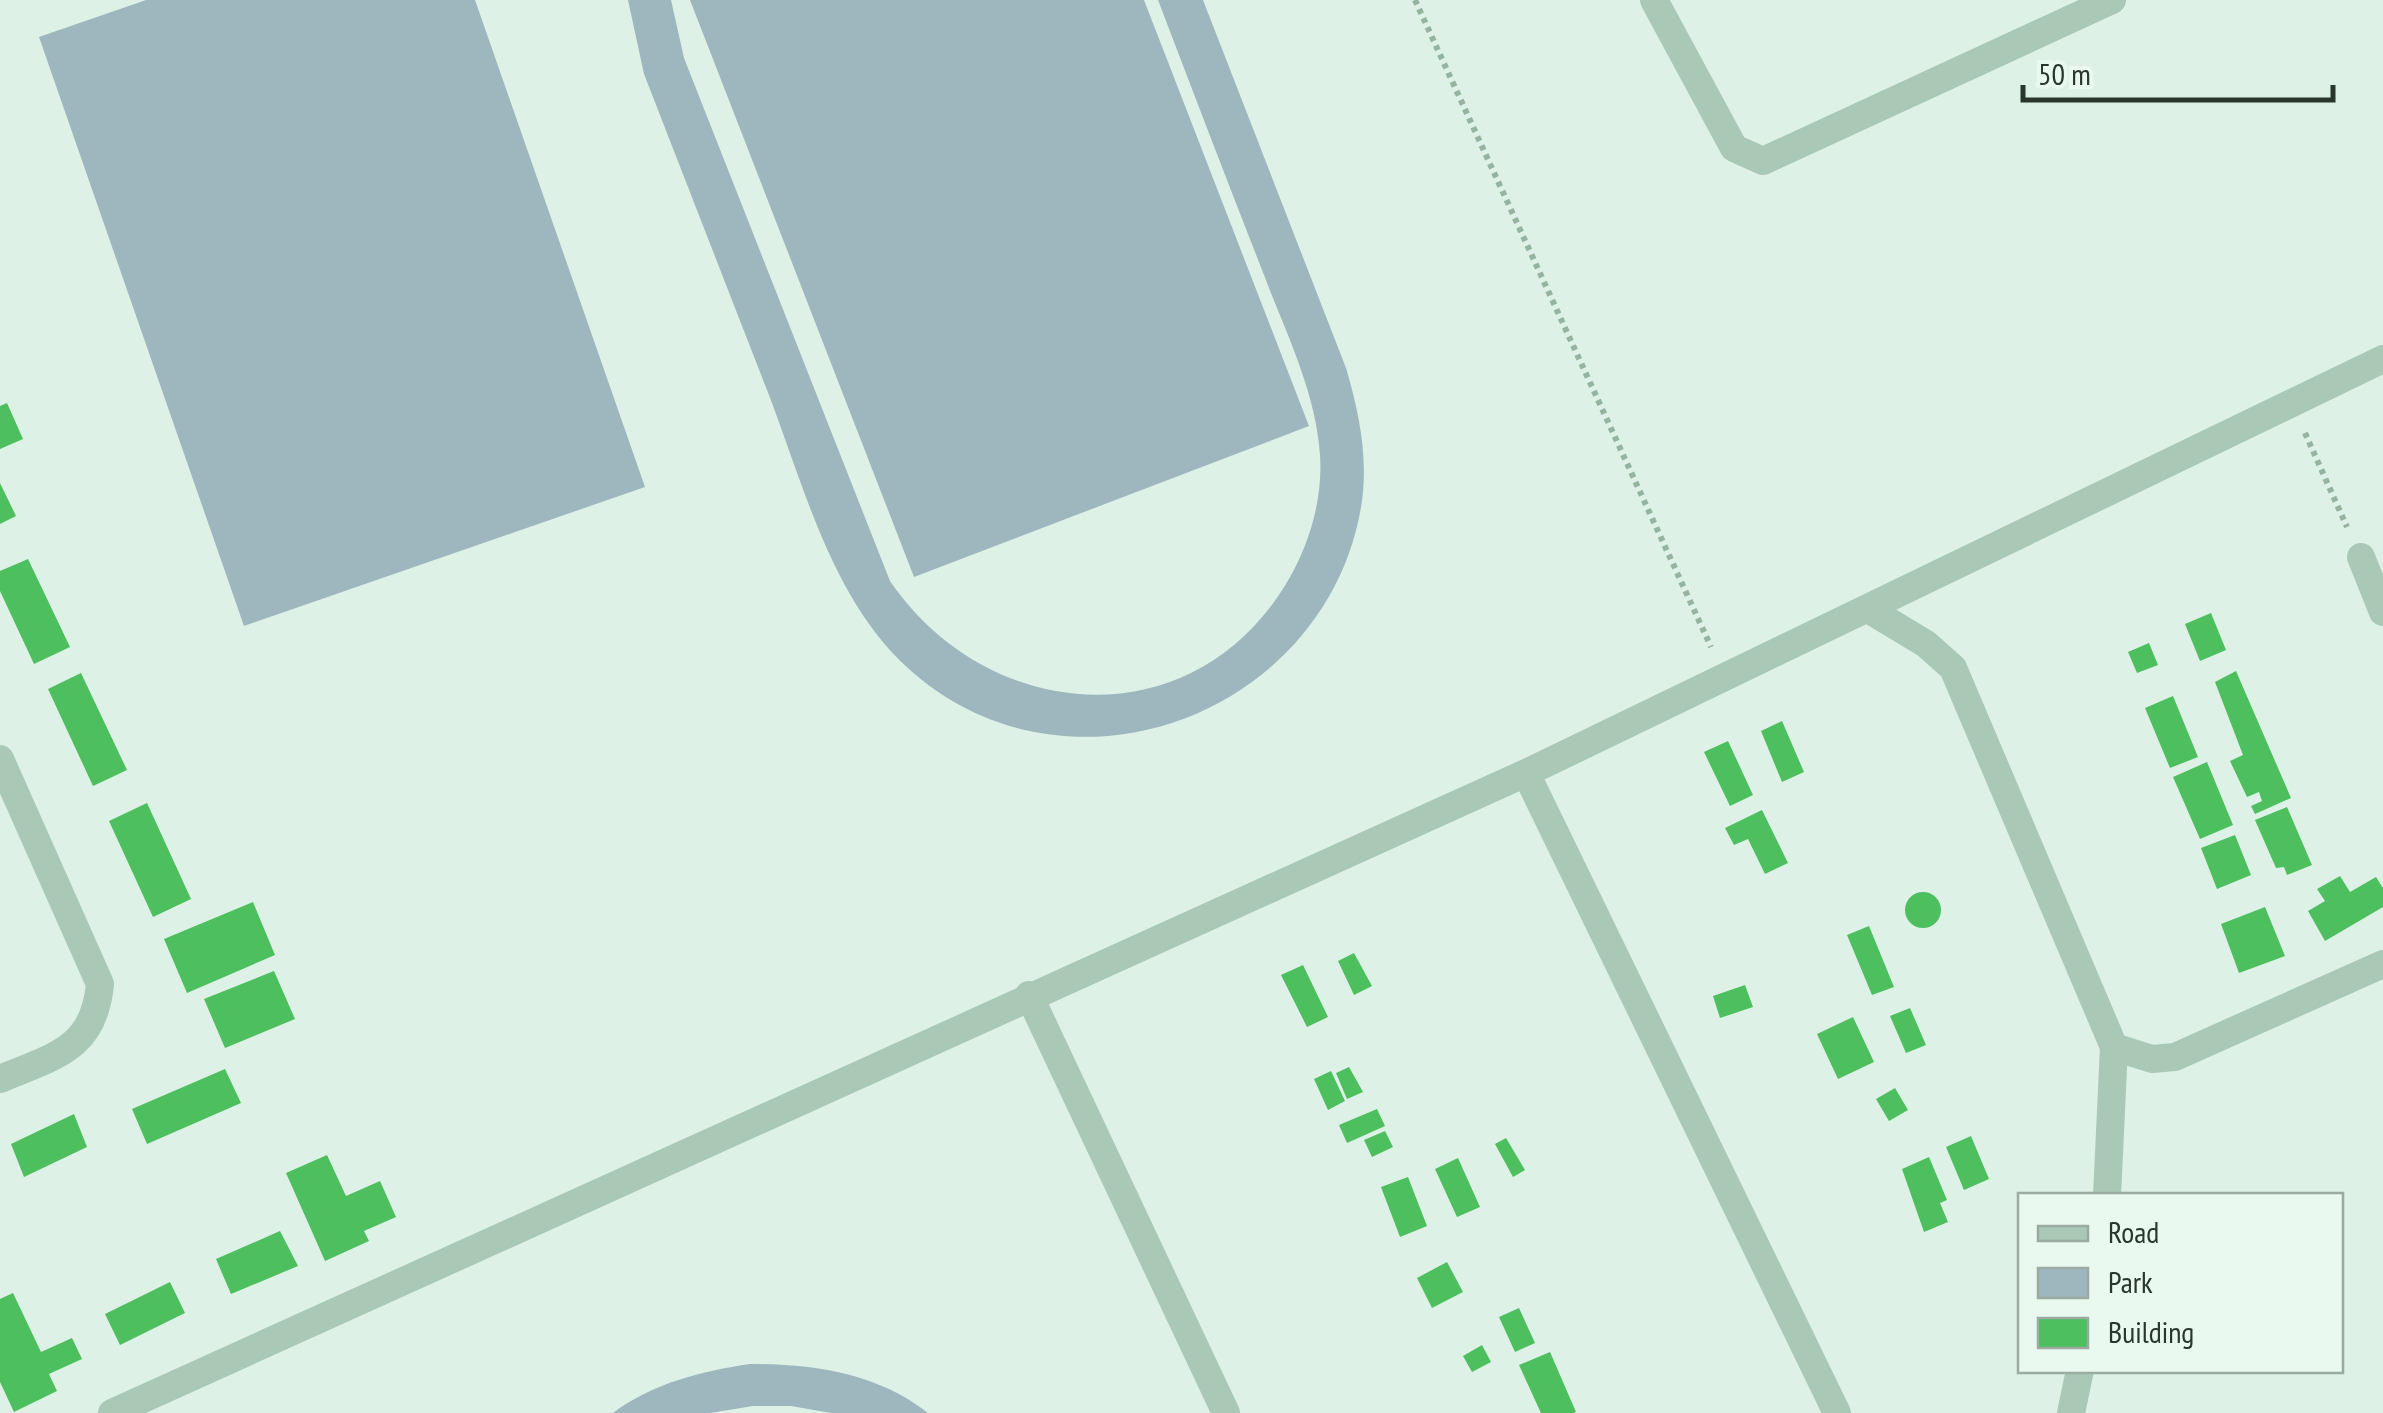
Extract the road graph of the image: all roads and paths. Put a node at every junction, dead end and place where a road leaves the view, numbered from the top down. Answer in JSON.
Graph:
{"nodes":[{"id":1,"x":1415,"y":0,"type":"edge"},
{"id":2,"x":1654,"y":0,"type":"edge"},
{"id":3,"x":2112,"y":0,"type":"edge"},
{"id":4,"x":2383,"y":359,"type":"edge"},
{"id":5,"x":2292,"y":405,"type":"junction"},
{"id":6,"x":2361,"y":556,"type":"joint"},
{"id":7,"x":1868,"y":609,"type":"junction"},
{"id":8,"x":2383,"y":612,"type":"edge"},
{"id":9,"x":1724,"y":676,"type":"junction"},
{"id":10,"x":0,"y":759,"type":"edge"},
{"id":11,"x":1526,"y":772,"type":"junction"},
{"id":12,"x":2383,"y":964,"type":"edge"},
{"id":13,"x":1028,"y":995,"type":"junction"},
{"id":14,"x":2114,"y":1047,"type":"junction"},
{"id":15,"x":0,"y":1079,"type":"edge"},
{"id":16,"x":2107,"y":1193,"type":"edge"},
{"id":17,"x":2079,"y":1373,"type":"edge"},
{"id":18,"x":112,"y":1413,"type":"edge"},
{"id":19,"x":1226,"y":1413,"type":"edge"},
{"id":20,"x":1837,"y":1413,"type":"edge"},
{"id":21,"x":2071,"y":1413,"type":"edge"}],
"edges":[{"from":1,"to":9,"type":"path"},
{"from":2,"to":3,"type":"street"},
{"from":4,"to":5,"type":"street"},
{"from":5,"to":6,"type":"path"},
{"from":5,"to":7,"type":"street"},
{"from":6,"to":8,"type":"street"},
{"from":7,"to":9,"type":"street"},
{"from":7,"to":14,"type":"street"},
{"from":9,"to":11,"type":"street"},
{"from":10,"to":15,"type":"street"},
{"from":11,"to":13,"type":"street"},
{"from":11,"to":20,"type":"street"},
{"from":12,"to":14,"type":"street"},
{"from":13,"to":18,"type":"street"},
{"from":13,"to":19,"type":"street"},
{"from":14,"to":16,"type":"street"},
{"from":17,"to":21,"type":"street"}]}
